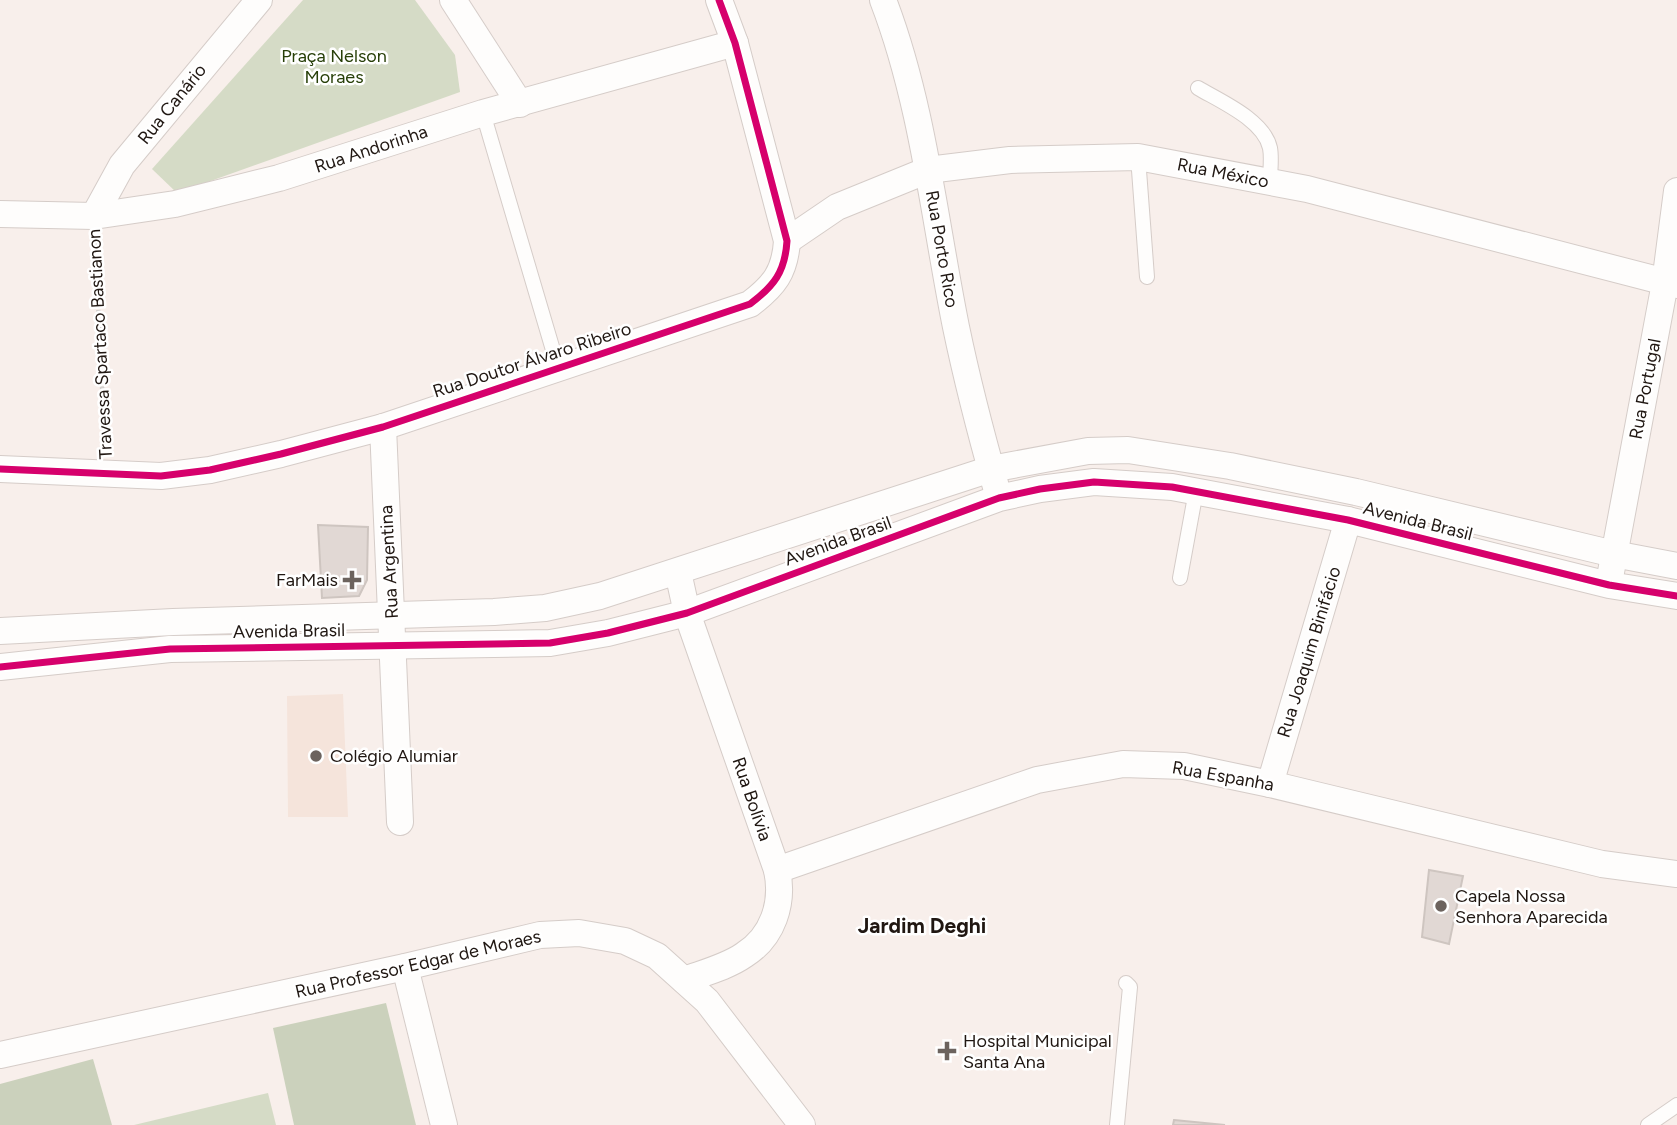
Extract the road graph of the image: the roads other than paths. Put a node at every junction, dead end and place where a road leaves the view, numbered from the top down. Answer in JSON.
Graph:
{"nodes":[{"id":1,"x":259,"y":0,"type":"edge"},
{"id":2,"x":453,"y":0,"type":"edge"},
{"id":3,"x":719,"y":0,"type":"edge"},
{"id":4,"x":883,"y":0,"type":"edge"},
{"id":5,"x":736,"y":43,"type":"junction"},
{"id":6,"x":1198,"y":88,"type":"dead end"},
{"id":7,"x":520,"y":104,"type":"junction"},
{"id":8,"x":484,"y":113,"type":"junction"},
{"id":9,"x":1138,"y":157,"type":"junction"},
{"id":10,"x":928,"y":170,"type":"junction"},
{"id":11,"x":1270,"y":182,"type":"junction"},
{"id":12,"x":1677,"y":191,"type":"edge"},
{"id":13,"x":0,"y":214,"type":"edge"},
{"id":14,"x":94,"y":216,"type":"junction"},
{"id":15,"x":787,"y":241,"type":"junction"},
{"id":16,"x":1147,"y":277,"type":"dead end"},
{"id":17,"x":1671,"y":284,"type":"edge"},
{"id":18,"x":558,"y":367,"type":"junction"},
{"id":19,"x":383,"y":426,"type":"junction"},
{"id":20,"x":0,"y":469,"type":"edge"},
{"id":21,"x":991,"y":469,"type":"junction"},
{"id":22,"x":1196,"y":491,"type":"junction"},
{"id":23,"x":999,"y":498,"type":"junction"},
{"id":24,"x":1348,"y":520,"type":"junction"},
{"id":25,"x":1614,"y":554,"type":"junction"},
{"id":26,"x":1677,"y":566,"type":"edge"},
{"id":27,"x":678,"y":572,"type":"junction"},
{"id":28,"x":1180,"y":578,"type":"dead end"},
{"id":29,"x":1609,"y":586,"type":"junction"},
{"id":30,"x":1677,"y":596,"type":"edge"},
{"id":31,"x":687,"y":613,"type":"junction"},
{"id":32,"x":391,"y":615,"type":"junction"},
{"id":33,"x":173,"y":622,"type":"junction"},
{"id":34,"x":0,"y":631,"type":"edge"},
{"id":35,"x":393,"y":645,"type":"junction"},
{"id":36,"x":170,"y":649,"type":"junction"},
{"id":37,"x":0,"y":667,"type":"edge"},
{"id":38,"x":1270,"y":783,"type":"junction"},
{"id":39,"x":400,"y":822,"type":"dead end"},
{"id":40,"x":776,"y":870,"type":"junction"},
{"id":41,"x":1677,"y":874,"type":"edge"},
{"id":42,"x":405,"y":967,"type":"junction"},
{"id":43,"x":684,"y":980,"type":"junction"},
{"id":44,"x":1126,"y":983,"type":"dead end"},
{"id":45,"x":0,"y":1055,"type":"edge"},
{"id":46,"x":1677,"y":1105,"type":"edge"},
{"id":47,"x":444,"y":1125,"type":"edge"},
{"id":48,"x":802,"y":1125,"type":"edge"},
{"id":49,"x":1117,"y":1125,"type":"edge"},
{"id":50,"x":1648,"y":1125,"type":"edge"}],
"edges":[{"from":1,"to":14,"type":"street","name":"Rua Canário"},
{"from":2,"to":7,"type":"street"},
{"from":3,"to":5,"type":"street","name":"Rua Doutor Álvaro Ribeiro"},
{"from":4,"to":10,"type":"street","name":"Rua Porto Rico"},
{"from":5,"to":7,"type":"street","name":"Rua Andorinha"},
{"from":5,"to":15,"type":"street","name":"Rua Doutor Álvaro Ribeiro"},
{"from":6,"to":11,"type":"lane"},
{"from":7,"to":8,"type":"street","name":"Rua Andorinha"},
{"from":8,"to":14,"type":"street","name":"Rua Andorinha"},
{"from":8,"to":18,"type":"lane"},
{"from":9,"to":10,"type":"street","name":"Rua México"},
{"from":9,"to":11,"type":"street","name":"Rua México"},
{"from":9,"to":16,"type":"lane"},
{"from":10,"to":15,"type":"street","name":"Rua México"},
{"from":10,"to":21,"type":"street","name":"Rua Porto Rico"},
{"from":11,"to":17,"type":"street","name":"Rua México"},
{"from":12,"to":17,"type":"street","name":"Rua Portugal"},
{"from":13,"to":14,"type":"street","name":"Rua Andorinha"},
{"from":15,"to":18,"type":"street","name":"Rua Doutor Álvaro Ribeiro"},
{"from":17,"to":25,"type":"street","name":"Rua Portugal"},
{"from":18,"to":19,"type":"street","name":"Rua Doutor Álvaro Ribeiro"},
{"from":19,"to":20,"type":"street","name":"Rua Doutor Álvaro Ribeiro"},
{"from":19,"to":32,"type":"street","name":"Rua Argentina"},
{"from":21,"to":23,"type":"street","name":"Rua Porto Rico"},
{"from":21,"to":25,"type":"street","name":"Avenida Brasil"},
{"from":21,"to":27,"type":"street","name":"Avenida Brasil"},
{"from":22,"to":23,"type":"street","name":"Avenida Brasil"},
{"from":22,"to":24,"type":"street","name":"Avenida Brasil"},
{"from":22,"to":28,"type":"lane"},
{"from":23,"to":31,"type":"street","name":"Avenida Brasil"},
{"from":24,"to":29,"type":"street","name":"Avenida Brasil"},
{"from":24,"to":38,"type":"street","name":"Rua Joaquim Binifácio"},
{"from":25,"to":26,"type":"street","name":"Avenida Brasil"},
{"from":25,"to":29,"type":"street","name":"Rua Portugal"},
{"from":27,"to":31,"type":"street","name":"Rua Bolívia"},
{"from":27,"to":32,"type":"street","name":"Avenida Brasil"},
{"from":29,"to":30,"type":"street","name":"Avenida Brasil"},
{"from":31,"to":35,"type":"street","name":"Avenida Brasil"},
{"from":31,"to":40,"type":"street","name":"Rua Bolívia"},
{"from":32,"to":33,"type":"street","name":"Avenida Brasil"},
{"from":32,"to":35,"type":"street","name":"Rua Argentina"},
{"from":33,"to":34,"type":"street","name":"Avenida Brasil"},
{"from":33,"to":36,"type":"street"},
{"from":35,"to":36,"type":"street","name":"Avenida Brasil"},
{"from":35,"to":39,"type":"street","name":"Rua Argentina"},
{"from":36,"to":37,"type":"street","name":"Avenida Brasil"},
{"from":38,"to":40,"type":"street","name":"Rua Espanha"},
{"from":38,"to":41,"type":"street","name":"Rua Espanha"},
{"from":40,"to":43,"type":"street","name":"Rua Bolívia"},
{"from":42,"to":43,"type":"street","name":"Rua Professor Edgar de Moraes"},
{"from":42,"to":45,"type":"street","name":"Rua Professor Edgar de Moraes"},
{"from":42,"to":47,"type":"street"},
{"from":43,"to":48,"type":"street","name":"Rua Professor Edgar de Moraes"},
{"from":44,"to":49,"type":"lane"},
{"from":46,"to":50,"type":"lane"}]}
